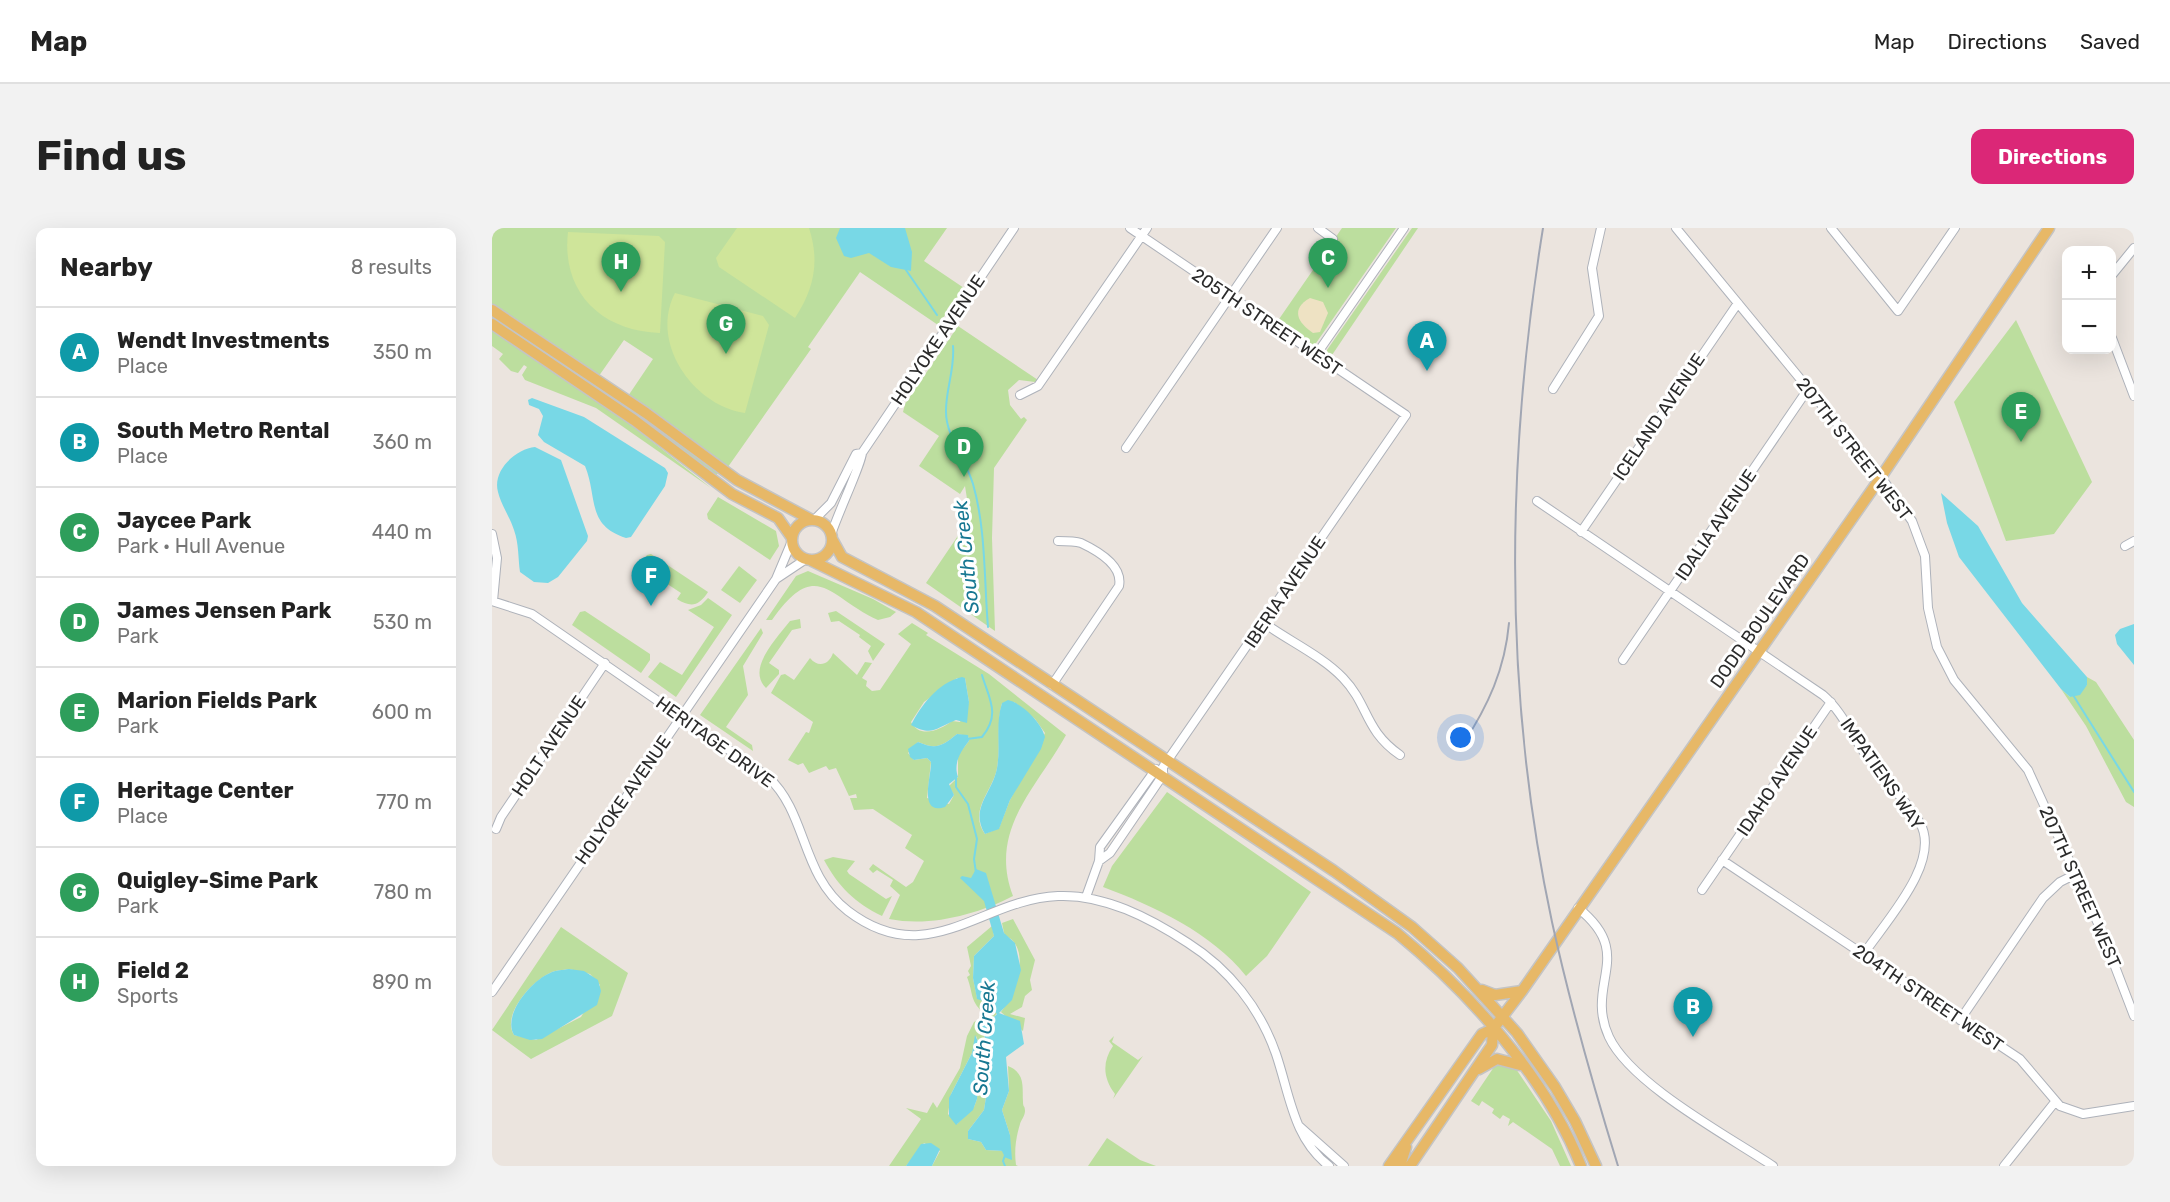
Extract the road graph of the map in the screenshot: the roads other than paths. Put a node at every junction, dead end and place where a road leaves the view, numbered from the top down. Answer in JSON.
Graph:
{"nodes":[{"id":1,"x":1014,"y":228,"type":"edge"},
{"id":2,"x":1130,"y":228,"type":"edge"},
{"id":3,"x":1147,"y":228,"type":"edge"},
{"id":4,"x":1277,"y":228,"type":"edge"},
{"id":5,"x":1318,"y":228,"type":"edge"},
{"id":6,"x":1404,"y":228,"type":"edge"},
{"id":7,"x":1601,"y":228,"type":"edge"},
{"id":8,"x":1676,"y":228,"type":"edge"},
{"id":9,"x":1832,"y":228,"type":"edge"},
{"id":10,"x":1955,"y":228,"type":"edge"},
{"id":11,"x":2049,"y":228,"type":"edge"},
{"id":12,"x":1142,"y":236,"type":"junction"},
{"id":13,"x":1334,"y":239,"type":"dead end"},
{"id":14,"x":2134,"y":248,"type":"edge"},
{"id":15,"x":2116,"y":270,"type":"edge"},
{"id":16,"x":1229,"y":297,"type":"junction"},
{"id":17,"x":1738,"y":303,"type":"junction"},
{"id":18,"x":492,"y":310,"type":"edge"},
{"id":19,"x":492,"y":324,"type":"edge"},
{"id":20,"x":2116,"y":349,"type":"edge"},
{"id":21,"x":1316,"y":355,"type":"junction"},
{"id":22,"x":1552,"y":388,"type":"dead end"},
{"id":23,"x":1808,"y":389,"type":"junction"},
{"id":24,"x":1020,"y":395,"type":"dead end"},
{"id":25,"x":2134,"y":396,"type":"edge"},
{"id":26,"x":1406,"y":415,"type":"joint"},
{"id":27,"x":1126,"y":448,"type":"dead end"},
{"id":28,"x":862,"y":453,"type":"junction"},
{"id":29,"x":1881,"y":477,"type":"junction"},
{"id":30,"x":1537,"y":501,"type":"dead end"},
{"id":31,"x":813,"y":520,"type":"junction"},
{"id":32,"x":1581,"y":532,"type":"junction"},
{"id":33,"x":492,"y":534,"type":"edge"},
{"id":34,"x":831,"y":537,"type":"junction"},
{"id":35,"x":792,"y":540,"type":"junction"},
{"id":36,"x":1058,"y":541,"type":"dead end"},
{"id":37,"x":2134,"y":541,"type":"edge"},
{"id":38,"x":2125,"y":546,"type":"dead end"},
{"id":39,"x":808,"y":559,"type":"junction"},
{"id":40,"x":776,"y":579,"type":"junction"},
{"id":41,"x":1670,"y":591,"type":"junction"},
{"id":42,"x":493,"y":601,"type":"edge"},
{"id":43,"x":1263,"y":623,"type":"junction"},
{"id":44,"x":1760,"y":652,"type":"junction"},
{"id":45,"x":1623,"y":660,"type":"dead end"},
{"id":46,"x":605,"y":663,"type":"junction"},
{"id":47,"x":1052,"y":685,"type":"junction"},
{"id":48,"x":1831,"y":702,"type":"junction"},
{"id":49,"x":681,"y":716,"type":"junction"},
{"id":50,"x":1400,"y":755,"type":"dead end"},
{"id":51,"x":1162,"y":768,"type":"junction"},
{"id":52,"x":496,"y":829,"type":"dead end"},
{"id":53,"x":1722,"y":860,"type":"junction"},
{"id":54,"x":2076,"y":874,"type":"junction"},
{"id":55,"x":1702,"y":890,"type":"dead end"},
{"id":56,"x":1086,"y":897,"type":"junction"},
{"id":57,"x":1578,"y":908,"type":"junction"},
{"id":58,"x":1863,"y":955,"type":"junction"},
{"id":59,"x":1478,"y":988,"type":"junction"},
{"id":60,"x":1522,"y":991,"type":"junction"},
{"id":61,"x":492,"y":992,"type":"edge"},
{"id":62,"x":1503,"y":1016,"type":"junction"},
{"id":63,"x":2134,"y":1016,"type":"edge"},
{"id":64,"x":1960,"y":1020,"type":"junction"},
{"id":65,"x":1493,"y":1029,"type":"junction"},
{"id":66,"x":1523,"y":1066,"type":"junction"},
{"id":67,"x":1470,"y":1077,"type":"junction"},
{"id":68,"x":2055,"y":1102,"type":"junction"},
{"id":69,"x":2134,"y":1106,"type":"edge"},
{"id":70,"x":1299,"y":1126,"type":"junction"},
{"id":71,"x":1409,"y":1138,"type":"junction"},
{"id":72,"x":1329,"y":1166,"type":"edge"},
{"id":73,"x":1344,"y":1166,"type":"edge"},
{"id":74,"x":1389,"y":1166,"type":"edge"},
{"id":75,"x":1400,"y":1166,"type":"edge"},
{"id":76,"x":1410,"y":1166,"type":"edge"},
{"id":77,"x":1581,"y":1166,"type":"edge"},
{"id":78,"x":1596,"y":1166,"type":"edge"},
{"id":79,"x":1773,"y":1166,"type":"edge"},
{"id":80,"x":2004,"y":1166,"type":"edge"}],
"edges":[{"from":1,"to":28,"type":"street","name":"HOLYOKE AVENUE"},
{"from":2,"to":12,"type":"street","name":"205TH STREET WEST"},
{"from":3,"to":12,"type":"street"},
{"from":4,"to":16,"type":"street"},
{"from":5,"to":13,"type":"street"},
{"from":6,"to":21,"type":"street"},
{"from":7,"to":22,"type":"street"},
{"from":8,"to":17,"type":"street","name":"207TH STREET WEST"},
{"from":9,"to":10,"type":"street"},
{"from":11,"to":29,"type":"main road","name":"DODD BOULEVARD"},
{"from":12,"to":16,"type":"street","name":"205TH STREET WEST"},
{"from":12,"to":24,"type":"street"},
{"from":14,"to":15,"type":"street"},
{"from":16,"to":21,"type":"street","name":"205TH STREET WEST"},
{"from":16,"to":27,"type":"street"},
{"from":17,"to":23,"type":"street","name":"207TH STREET WEST"},
{"from":17,"to":32,"type":"street","name":"ICELAND AVENUE"},
{"from":18,"to":31,"type":"main road"},
{"from":19,"to":35,"type":"main road"},
{"from":20,"to":25,"type":"street"},
{"from":21,"to":26,"type":"street","name":"205TH STREET WEST"},
{"from":23,"to":29,"type":"street","name":"207TH STREET WEST"},
{"from":23,"to":41,"type":"street","name":"IDALIA AVENUE"},
{"from":26,"to":43,"type":"street","name":"IBERIA AVENUE"},
{"from":28,"to":31,"type":"street","name":"HOLYOKE AVENUE"},
{"from":28,"to":34,"type":"street","name":"HOLYOKE AVENUE"},
{"from":29,"to":44,"type":"main road","name":"DODD BOULEVARD"},
{"from":29,"to":54,"type":"street","name":"207TH STREET WEST"},
{"from":30,"to":32,"type":"street"},
{"from":31,"to":34,"type":"main road"},
{"from":31,"to":35,"type":"main road"},
{"from":32,"to":41,"type":"street"},
{"from":33,"to":42,"type":"street"},
{"from":34,"to":39,"type":"main road"},
{"from":34,"to":47,"type":"main road"},
{"from":35,"to":39,"type":"main road"},
{"from":35,"to":40,"type":"street","name":"HOLYOKE AVENUE"},
{"from":36,"to":47,"type":"street"},
{"from":37,"to":38,"type":"street"},
{"from":39,"to":40,"type":"street","name":"HOLYOKE AVENUE"},
{"from":39,"to":51,"type":"main road"},
{"from":40,"to":49,"type":"street","name":"HOLYOKE AVENUE"},
{"from":41,"to":44,"type":"street"},
{"from":41,"to":45,"type":"street","name":"IDALIA AVENUE"},
{"from":42,"to":46,"type":"street","name":"HERITAGE DRIVE"},
{"from":43,"to":50,"type":"street"},
{"from":43,"to":51,"type":"street","name":"IBERIA AVENUE"},
{"from":44,"to":48,"type":"street","name":"IMPATIENS WAY"},
{"from":44,"to":57,"type":"main road","name":"DODD BOULEVARD"},
{"from":46,"to":49,"type":"street","name":"HERITAGE DRIVE"},
{"from":46,"to":52,"type":"street","name":"HOLT AVENUE"},
{"from":47,"to":51,"type":"main road"},
{"from":48,"to":53,"type":"street","name":"IDAHO AVENUE"},
{"from":48,"to":58,"type":"street","name":"IMPATIENS WAY"},
{"from":49,"to":56,"type":"street","name":"HERITAGE DRIVE"},
{"from":49,"to":61,"type":"street","name":"HOLYOKE AVENUE"},
{"from":51,"to":56,"type":"street","name":"IBERIA AVENUE"},
{"from":51,"to":59,"type":"main road"},
{"from":51,"to":65,"type":"main road"},
{"from":53,"to":55,"type":"street","name":"IDAHO AVENUE"},
{"from":53,"to":58,"type":"street","name":"204TH STREET WEST"},
{"from":54,"to":63,"type":"street","name":"207TH STREET WEST"},
{"from":54,"to":64,"type":"street"},
{"from":56,"to":70,"type":"street","name":"HERITAGE DRIVE"},
{"from":57,"to":60,"type":"main road","name":"DODD BOULEVARD"},
{"from":57,"to":79,"type":"street"},
{"from":58,"to":64,"type":"street","name":"204TH STREET WEST"},
{"from":59,"to":60,"type":"main road"},
{"from":59,"to":62,"type":"main road"},
{"from":60,"to":62,"type":"main road","name":"DODD BOULEVARD"},
{"from":62,"to":65,"type":"main road","name":"DODD BOULEVARD"},
{"from":62,"to":78,"type":"main road"},
{"from":64,"to":68,"type":"street","name":"204TH STREET WEST"},
{"from":65,"to":66,"type":"main road"},
{"from":65,"to":67,"type":"main road","name":"DODD BOULEVARD"},
{"from":65,"to":71,"type":"main road","name":"DODD BOULEVARD"},
{"from":66,"to":67,"type":"main road"},
{"from":66,"to":77,"type":"main road"},
{"from":67,"to":76,"type":"main road","name":"DODD BOULEVARD"},
{"from":68,"to":69,"type":"street","name":"204TH STREET WEST"},
{"from":68,"to":80,"type":"street"},
{"from":70,"to":72,"type":"street","name":"HERITAGE DRIVE"},
{"from":70,"to":73,"type":"street"},
{"from":71,"to":74,"type":"main road","name":"DODD BOULEVARD"},
{"from":71,"to":75,"type":"main road"}]}
